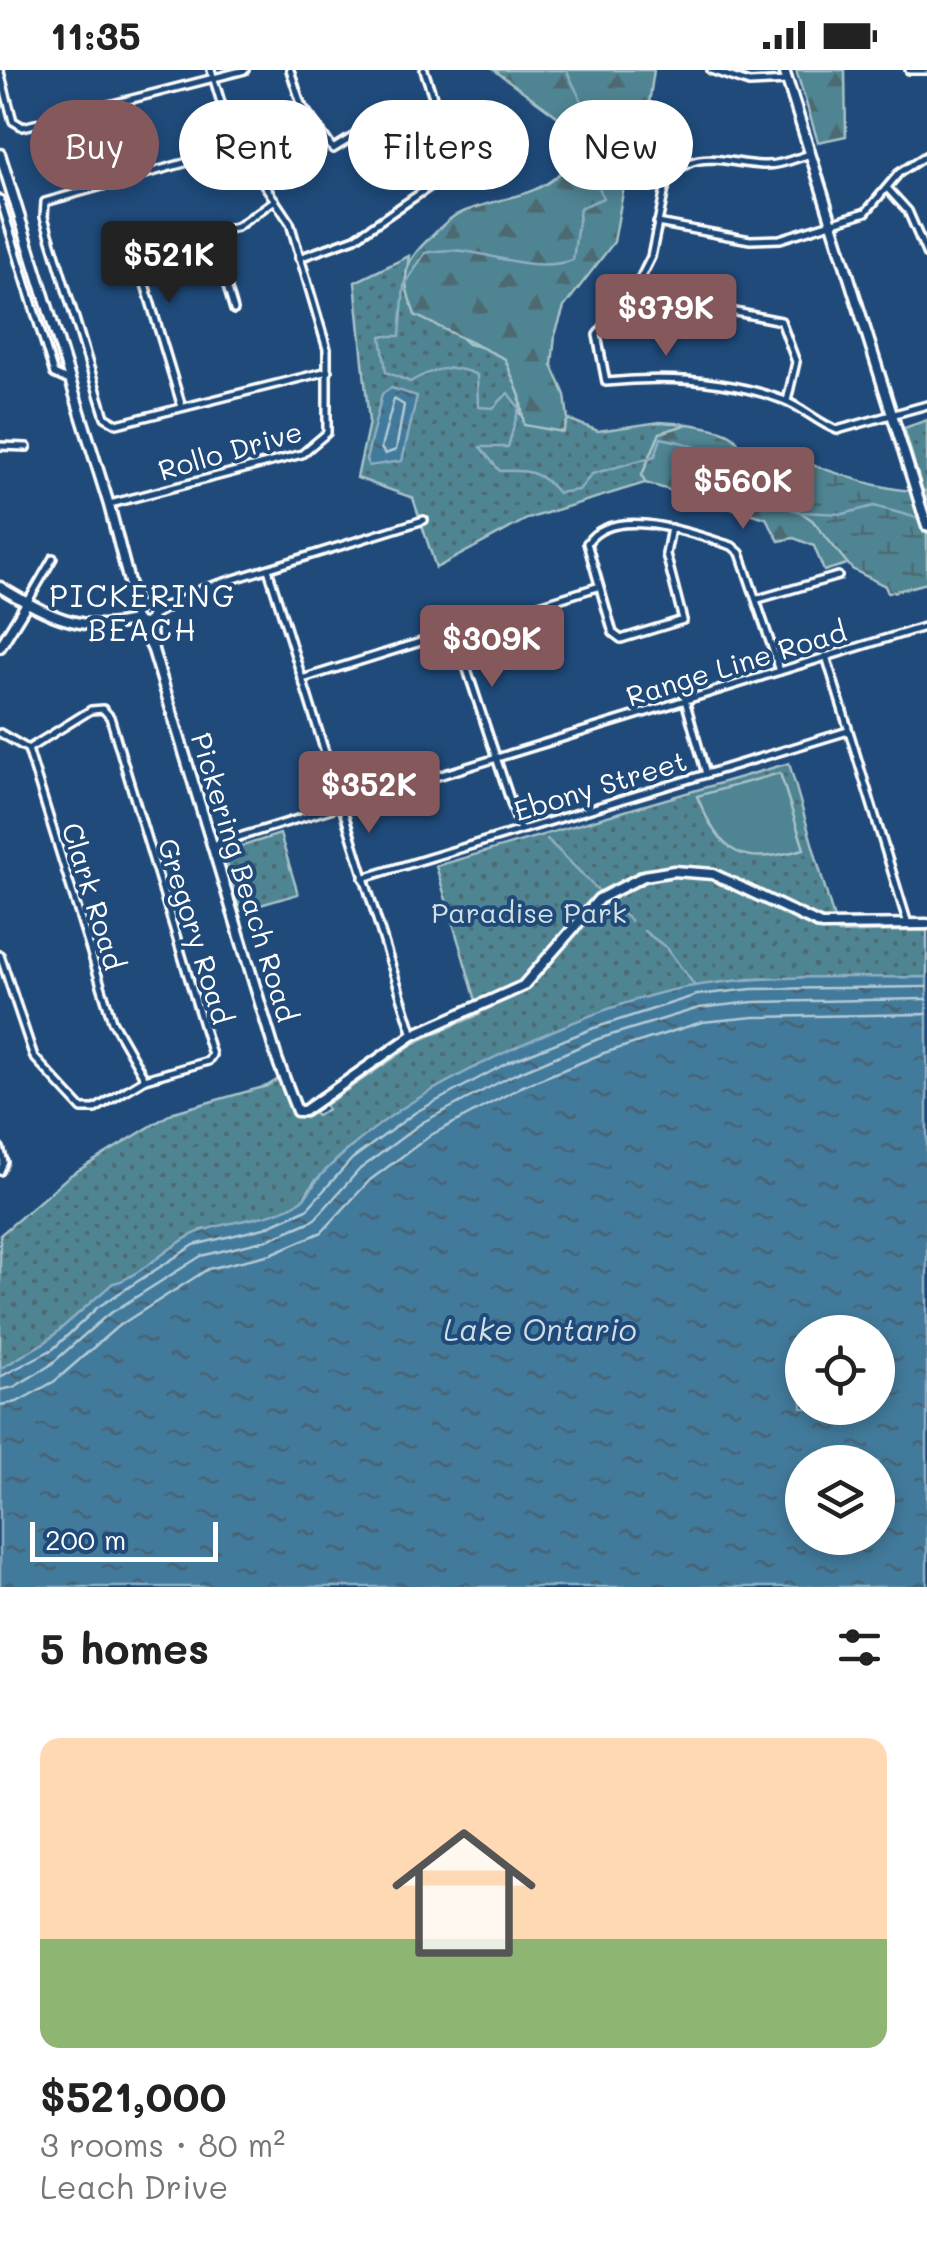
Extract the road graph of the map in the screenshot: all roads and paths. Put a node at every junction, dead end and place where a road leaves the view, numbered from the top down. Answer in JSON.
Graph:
{"nodes":[{"id":1,"x":211,"y":70,"type":"edge"},
{"id":2,"x":245,"y":70,"type":"edge"},
{"id":3,"x":290,"y":70,"type":"edge"},
{"id":4,"x":424,"y":70,"type":"edge"},
{"id":5,"x":711,"y":70,"type":"edge"},
{"id":6,"x":784,"y":70,"type":"edge"},
{"id":7,"x":909,"y":70,"type":"edge"},
{"id":8,"x":927,"y":70,"type":"edge"},
{"id":9,"x":0,"y":72,"type":"edge"},
{"id":10,"x":214,"y":78,"type":"junction"},
{"id":11,"x":787,"y":81,"type":"junction"},
{"id":12,"x":222,"y":100,"type":"edge"},
{"id":13,"x":434,"y":100,"type":"edge"},
{"id":14,"x":348,"y":140,"type":"edge"},
{"id":15,"x":0,"y":154,"type":"edge"},
{"id":16,"x":810,"y":154,"type":"junction"},
{"id":17,"x":927,"y":156,"type":"edge"},
{"id":18,"x":179,"y":164,"type":"edge"},
{"id":19,"x":888,"y":189,"type":"junction"},
{"id":20,"x":267,"y":190,"type":"edge"},
{"id":21,"x":425,"y":190,"type":"edge"},
{"id":22,"x":0,"y":198,"type":"edge"},
{"id":23,"x":274,"y":200,"type":"junction"},
{"id":24,"x":658,"y":223,"type":"junction"},
{"id":25,"x":833,"y":225,"type":"junction"},
{"id":26,"x":212,"y":235,"type":"junction"},
{"id":27,"x":927,"y":255,"type":"edge"},
{"id":28,"x":299,"y":258,"type":"junction"},
{"id":29,"x":638,"y":283,"type":"junction"},
{"id":30,"x":234,"y":310,"type":"dead end"},
{"id":31,"x":328,"y":372,"type":"junction"},
{"id":32,"x":70,"y":380,"type":"junction"},
{"id":33,"x":787,"y":401,"type":"junction"},
{"id":34,"x":927,"y":405,"type":"edge"},
{"id":35,"x":182,"y":407,"type":"junction"},
{"id":36,"x":892,"y":417,"type":"junction"},
{"id":37,"x":0,"y":446,"type":"edge"},
{"id":38,"x":27,"y":447,"type":"dead end"},
{"id":39,"x":109,"y":505,"type":"junction"},
{"id":40,"x":424,"y":520,"type":"dead end"},
{"id":41,"x":926,"y":522,"type":"edge"},
{"id":42,"x":671,"y":528,"type":"junction"},
{"id":43,"x":52,"y":558,"type":"dead end"},
{"id":44,"x":268,"y":570,"type":"junction"},
{"id":45,"x":838,"y":576,"type":"dead end"},
{"id":46,"x":0,"y":587,"type":"edge"},
{"id":47,"x":598,"y":587,"type":"junction"},
{"id":48,"x":758,"y":600,"type":"junction"},
{"id":49,"x":26,"y":603,"type":"junction"},
{"id":50,"x":143,"y":615,"type":"junction"},
{"id":51,"x":927,"y":626,"type":"edge"},
{"id":52,"x":455,"y":632,"type":"junction"},
{"id":53,"x":0,"y":647,"type":"edge"},
{"id":54,"x":826,"y":656,"type":"junction"},
{"id":55,"x":780,"y":671,"type":"junction"},
{"id":56,"x":302,"y":679,"type":"junction"},
{"id":57,"x":685,"y":700,"type":"junction"},
{"id":58,"x":848,"y":731,"type":"junction"},
{"id":59,"x":0,"y":733,"type":"edge"},
{"id":60,"x":28,"y":749,"type":"junction"},
{"id":61,"x":496,"y":758,"type":"junction"},
{"id":62,"x":706,"y":774,"type":"junction"},
{"id":63,"x":341,"y":806,"type":"junction"},
{"id":64,"x":520,"y":830,"type":"junction"},
{"id":65,"x":213,"y":845,"type":"junction"},
{"id":66,"x":363,"y":878,"type":"junction"},
{"id":67,"x":908,"y":924,"type":"junction"},
{"id":68,"x":927,"y":924,"type":"edge"},
{"id":69,"x":0,"y":955,"type":"edge"},
{"id":70,"x":413,"y":1035,"type":"junction"},
{"id":71,"x":144,"y":1079,"type":"junction"},
{"id":72,"x":0,"y":1148,"type":"edge"},
{"id":73,"x":0,"y":1171,"type":"edge"}],
"edges":[{"from":1,"to":10,"type":"street","name":"Rollo Drive"},
{"from":2,"to":10,"type":"street"},
{"from":3,"to":14,"type":"street"},
{"from":4,"to":13,"type":"street"},
{"from":5,"to":11,"type":"street"},
{"from":6,"to":11,"type":"street"},
{"from":7,"to":8,"type":"street"},
{"from":9,"to":10,"type":"street"},
{"from":10,"to":12,"type":"street","name":"Rollo Drive"},
{"from":11,"to":16,"type":"street"},
{"from":15,"to":32,"type":"street","name":"Pickering Beach Road"},
{"from":16,"to":24,"type":"street"},
{"from":16,"to":25,"type":"street"},
{"from":17,"to":19,"type":"street"},
{"from":18,"to":35,"type":"street"},
{"from":19,"to":25,"type":"street"},
{"from":19,"to":27,"type":"street"},
{"from":20,"to":23,"type":"street","name":"Rollo Drive"},
{"from":21,"to":28,"type":"street"},
{"from":22,"to":32,"type":"street","name":"Pickering Beach Road"},
{"from":23,"to":26,"type":"street"},
{"from":23,"to":28,"type":"street","name":"Rollo Drive"},
{"from":24,"to":25,"type":"street"},
{"from":24,"to":29,"type":"street"},
{"from":25,"to":36,"type":"street"},
{"from":26,"to":30,"type":"street"},
{"from":26,"to":35,"type":"street"},
{"from":28,"to":31,"type":"street","name":"Rollo Drive"},
{"from":29,"to":33,"type":"street"},
{"from":29,"to":33,"type":"street"},
{"from":31,"to":35,"type":"street"},
{"from":31,"to":39,"type":"street","name":"Rollo Drive"},
{"from":32,"to":39,"type":"street","name":"Pickering Beach Road"},
{"from":33,"to":36,"type":"street"},
{"from":34,"to":36,"type":"street"},
{"from":36,"to":41,"type":"street"},
{"from":37,"to":38,"type":"street"},
{"from":39,"to":50,"type":"street","name":"Pickering Beach Road"},
{"from":40,"to":44,"type":"street"},
{"from":42,"to":47,"type":"street"},
{"from":42,"to":47,"type":"street"},
{"from":42,"to":48,"type":"street"},
{"from":43,"to":49,"type":"street"},
{"from":44,"to":50,"type":"street"},
{"from":44,"to":56,"type":"street"},
{"from":45,"to":48,"type":"street"},
{"from":46,"to":49,"type":"street"},
{"from":47,"to":52,"type":"street"},
{"from":48,"to":55,"type":"street"},
{"from":49,"to":50,"type":"street"},
{"from":49,"to":53,"type":"street"},
{"from":50,"to":65,"type":"street","name":"Pickering Beach Road"},
{"from":51,"to":54,"type":"street","name":"Range Line Road"},
{"from":52,"to":56,"type":"street"},
{"from":52,"to":61,"type":"street"},
{"from":54,"to":55,"type":"street","name":"Range Line Road"},
{"from":54,"to":58,"type":"street"},
{"from":55,"to":57,"type":"street","name":"Range Line Road"},
{"from":56,"to":63,"type":"street"},
{"from":57,"to":61,"type":"street","name":"Range Line Road"},
{"from":57,"to":62,"type":"street"},
{"from":58,"to":62,"type":"street","name":"Ebony Street"},
{"from":58,"to":67,"type":"street"},
{"from":59,"to":60,"type":"street"},
{"from":60,"to":71,"type":"street","name":"Clark Road"},
{"from":60,"to":71,"type":"street","name":"Gregory Road"},
{"from":61,"to":63,"type":"street","name":"Range Line Road"},
{"from":61,"to":64,"type":"street"},
{"from":62,"to":64,"type":"street","name":"Ebony Street"},
{"from":63,"to":65,"type":"street","name":"Range Line Road"},
{"from":63,"to":66,"type":"street"},
{"from":64,"to":66,"type":"street","name":"Ebony Street"},
{"from":65,"to":70,"type":"street","name":"Pickering Beach Road"},
{"from":66,"to":70,"type":"street"},
{"from":67,"to":68,"type":"street"},
{"from":67,"to":70,"type":"street"},
{"from":69,"to":71,"type":"street","name":"Gregory Road"},
{"from":72,"to":73,"type":"street"}]}
